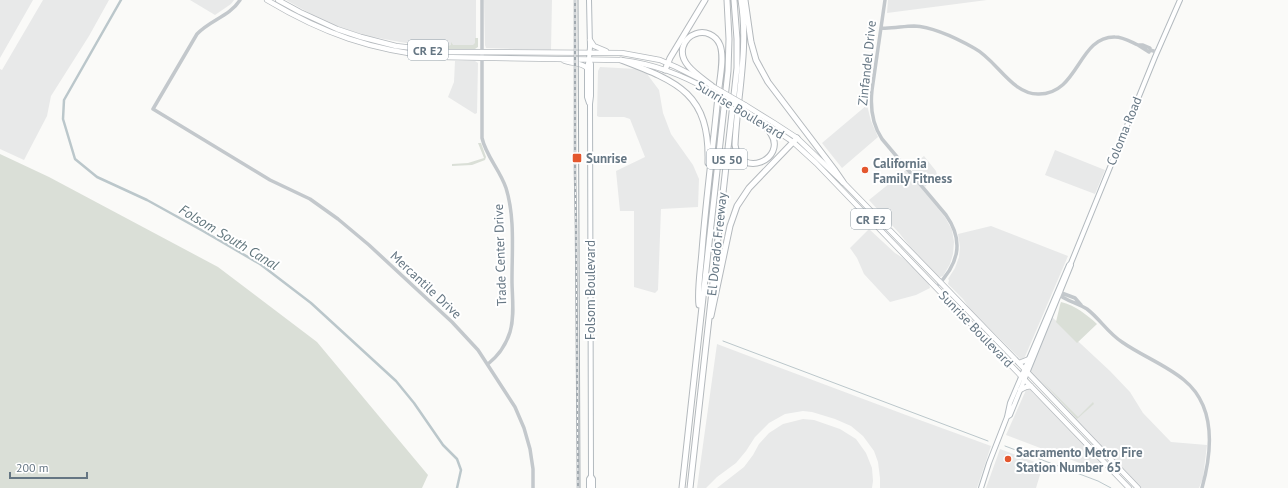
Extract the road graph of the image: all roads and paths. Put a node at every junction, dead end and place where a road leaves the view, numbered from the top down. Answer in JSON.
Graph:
{"nodes":[{"id":1,"x":240,"y":0,"type":"edge"},
{"id":2,"x":267,"y":0,"type":"edge"},
{"id":3,"x":278,"y":0,"type":"edge"},
{"id":4,"x":482,"y":0,"type":"edge"},
{"id":5,"x":589,"y":0,"type":"edge"},
{"id":6,"x":705,"y":0,"type":"edge"},
{"id":7,"x":726,"y":0,"type":"edge"},
{"id":8,"x":734,"y":0,"type":"edge"},
{"id":9,"x":741,"y":0,"type":"edge"},
{"id":10,"x":745,"y":0,"type":"edge"},
{"id":11,"x":885,"y":0,"type":"edge"},
{"id":12,"x":1180,"y":0,"type":"edge"},
{"id":13,"x":320,"y":22,"type":"junction"},
{"id":14,"x":308,"y":23,"type":"junction"},
{"id":15,"x":881,"y":28,"type":"junction"},
{"id":16,"x":590,"y":40,"type":"junction"},
{"id":17,"x":374,"y":41,"type":"junction"},
{"id":18,"x":363,"y":44,"type":"junction"},
{"id":19,"x":372,"y":47,"type":"junction"},
{"id":20,"x":412,"y":49,"type":"junction"},
{"id":21,"x":482,"y":52,"type":"junction"},
{"id":22,"x":590,"y":52,"type":"junction"},
{"id":23,"x":610,"y":52,"type":"junction"},
{"id":24,"x":1157,"y":52,"type":"junction"},
{"id":25,"x":482,"y":58,"type":"junction"},
{"id":26,"x":562,"y":59,"type":"junction"},
{"id":27,"x":589,"y":59,"type":"junction"},
{"id":28,"x":621,"y":60,"type":"junction"},
{"id":29,"x":668,"y":63,"type":"junction"},
{"id":30,"x":587,"y":68,"type":"junction"},
{"id":31,"x":665,"y":70,"type":"junction"},
{"id":32,"x":712,"y":89,"type":"junction"},
{"id":33,"x":590,"y":104,"type":"junction"},
{"id":34,"x":744,"y":107,"type":"junction"},
{"id":35,"x":795,"y":140,"type":"junction"},
{"id":36,"x":843,"y":182,"type":"junction"},
{"id":37,"x":707,"y":198,"type":"junction"},
{"id":38,"x":940,"y":282,"type":"junction"},
{"id":39,"x":936,"y":287,"type":"junction"},
{"id":40,"x":1059,"y":293,"type":"junction"},
{"id":41,"x":701,"y":314,"type":"junction"},
{"id":42,"x":709,"y":318,"type":"junction"},
{"id":43,"x":1029,"y":359,"type":"junction"},
{"id":44,"x":1019,"y":363,"type":"junction"},
{"id":45,"x":488,"y":364,"type":"junction"},
{"id":46,"x":1026,"y":371,"type":"junction"},
{"id":47,"x":1023,"y":378,"type":"junction"},
{"id":48,"x":1031,"y":386,"type":"junction"},
{"id":49,"x":1020,"y":390,"type":"junction"},
{"id":50,"x":1007,"y":417,"type":"junction"},
{"id":51,"x":1082,"y":438,"type":"junction"},
{"id":52,"x":1106,"y":455,"type":"junction"},
{"id":53,"x":591,"y":476,"type":"junction"},
{"id":54,"x":1202,"y":487,"type":"edge"},
{"id":55,"x":533,"y":488,"type":"edge"},
{"id":56,"x":589,"y":488,"type":"edge"},
{"id":57,"x":593,"y":488,"type":"edge"},
{"id":58,"x":682,"y":488,"type":"edge"},
{"id":59,"x":690,"y":488,"type":"edge"},
{"id":60,"x":981,"y":488,"type":"edge"},
{"id":61,"x":1129,"y":488,"type":"edge"},
{"id":62,"x":1138,"y":488,"type":"edge"}],
"edges":[{"from":1,"to":45,"type":"street","name":"Mercantile Drive"},
{"from":2,"to":14,"type":"main road","name":"Sunrise Boulevard","number":"CR E2"},
{"from":3,"to":13,"type":"main road","name":"Sunrise Boulevard","number":"CR E2"},
{"from":4,"to":21,"type":"street","name":"Trade Center Drive"},
{"from":5,"to":16,"type":"main road","name":"Folsom Boulevard"},
{"from":6,"to":29,"type":"highway"},
{"from":7,"to":41,"type":"highway","name":"El Dorado Freeway","number":"US 50"},
{"from":8,"to":42,"type":"highway","name":"El Dorado Freeway","number":"US 50"},
{"from":9,"to":34,"type":"highway"},
{"from":10,"to":36,"type":"highway"},
{"from":11,"to":15,"type":"street","name":"Zinfandel Drive"},
{"from":12,"to":24,"type":"main road","name":"Coloma Road"},
{"from":13,"to":14,"type":"main road"},
{"from":13,"to":17,"type":"main road","name":"Sunrise Boulevard","number":"CR E2"},
{"from":14,"to":18,"type":"main road","name":"Sunrise Boulevard","number":"CR E2"},
{"from":15,"to":24,"type":"street"},
{"from":15,"to":38,"type":"street","name":"Zinfandel Drive"},
{"from":16,"to":22,"type":"main road","name":"Folsom Boulevard"},
{"from":16,"to":23,"type":"main road"},
{"from":17,"to":18,"type":"main road"},
{"from":17,"to":20,"type":"main road","name":"Sunrise Boulevard","number":"CR E2"},
{"from":18,"to":19,"type":"main road","name":"Sunrise Boulevard","number":"CR E2"},
{"from":19,"to":20,"type":"main road"},
{"from":19,"to":25,"type":"main road","name":"Sunrise Boulevard","number":"CR E2"},
{"from":20,"to":21,"type":"main road","name":"Sunrise Boulevard","number":"CR E2"},
{"from":21,"to":22,"type":"main road","name":"Sunrise Boulevard","number":"CR E2"},
{"from":21,"to":25,"type":"street","name":"Trade Center Drive"},
{"from":22,"to":23,"type":"main road","name":"Sunrise Boulevard","number":"CR E2"},
{"from":22,"to":27,"type":"main road","name":"Folsom Boulevard"},
{"from":23,"to":29,"type":"main road","name":"Sunrise Boulevard","number":"CR E2"},
{"from":24,"to":40,"type":"main road","name":"Coloma Road"},
{"from":25,"to":26,"type":"main road","name":"Sunrise Boulevard","number":"CR E2"},
{"from":25,"to":45,"type":"street","name":"Trade Center Drive"},
{"from":26,"to":27,"type":"main road","name":"Sunrise Boulevard","number":"CR E2"},
{"from":26,"to":30,"type":"main road"},
{"from":27,"to":28,"type":"main road","name":"Sunrise Boulevard","number":"CR E2"},
{"from":27,"to":30,"type":"main road","name":"Folsom Boulevard"},
{"from":27,"to":33,"type":"main road","name":"Folsom Boulevard"},
{"from":28,"to":31,"type":"main road","name":"Sunrise Boulevard","number":"CR E2"},
{"from":28,"to":37,"type":"highway"},
{"from":29,"to":31,"type":"highway"},
{"from":29,"to":32,"type":"main road","name":"Sunrise Boulevard","number":"CR E2"},
{"from":30,"to":33,"type":"main road","name":"Folsom Boulevard"},
{"from":31,"to":32,"type":"main road","name":"Sunrise Boulevard","number":"CR E2"},
{"from":32,"to":34,"type":"main road","name":"Sunrise Boulevard","number":"CR E2","bridge":true},
{"from":32,"to":37,"type":"highway"},
{"from":33,"to":53,"type":"main road","name":"Folsom Boulevard"},
{"from":34,"to":35,"type":"main road","name":"Sunrise Boulevard","number":"CR E2"},
{"from":35,"to":36,"type":"main road","name":"Sunrise Boulevard","number":"CR E2"},
{"from":35,"to":39,"type":"main road","name":"Sunrise Boulevard","number":"CR E2"},
{"from":35,"to":42,"type":"highway"},
{"from":36,"to":38,"type":"main road","name":"Sunrise Boulevard","number":"CR E2"},
{"from":37,"to":41,"type":"highway"},
{"from":38,"to":39,"type":"street","name":"Zinfandel Drive"},
{"from":38,"to":44,"type":"main road","name":"Sunrise Boulevard","number":"CR E2"},
{"from":39,"to":47,"type":"main road","name":"Sunrise Boulevard","number":"CR E2"},
{"from":40,"to":43,"type":"main road","name":"Coloma Road"},
{"from":40,"to":46,"type":"main road","name":"Coloma Road"},
{"from":40,"to":54,"type":"street"},
{"from":41,"to":58,"type":"highway","name":"El Dorado Freeway","number":"US 50"},
{"from":42,"to":59,"type":"highway"},
{"from":43,"to":44,"type":"main road"},
{"from":43,"to":46,"type":"main road","name":"Coloma Road"},
{"from":44,"to":46,"type":"main road","name":"Sunrise Boulevard","number":"CR E2"},
{"from":45,"to":55,"type":"street","name":"Mercantile Drive"},
{"from":46,"to":47,"type":"main road","name":"Coloma Road"},
{"from":46,"to":52,"type":"main road","name":"Sunrise Boulevard","number":"CR E2"},
{"from":47,"to":48,"type":"main road","name":"Sunrise Boulevard","number":"CR E2"},
{"from":47,"to":49,"type":"main road","name":"Coloma Road"},
{"from":47,"to":50,"type":"main road","name":"Coloma Road"},
{"from":48,"to":49,"type":"main road"},
{"from":48,"to":51,"type":"main road","name":"Sunrise Boulevard","number":"CR E2"},
{"from":49,"to":50,"type":"main road","name":"Coloma Road"},
{"from":50,"to":60,"type":"main road","name":"Coloma Road"},
{"from":51,"to":52,"type":"main road"},
{"from":51,"to":61,"type":"main road","name":"Sunrise Boulevard","number":"CR E2"},
{"from":52,"to":62,"type":"main road","name":"Sunrise Boulevard","number":"CR E2"},
{"from":53,"to":56,"type":"main road","name":"Folsom Boulevard"},
{"from":53,"to":57,"type":"main road","name":"Folsom Boulevard"}]}
